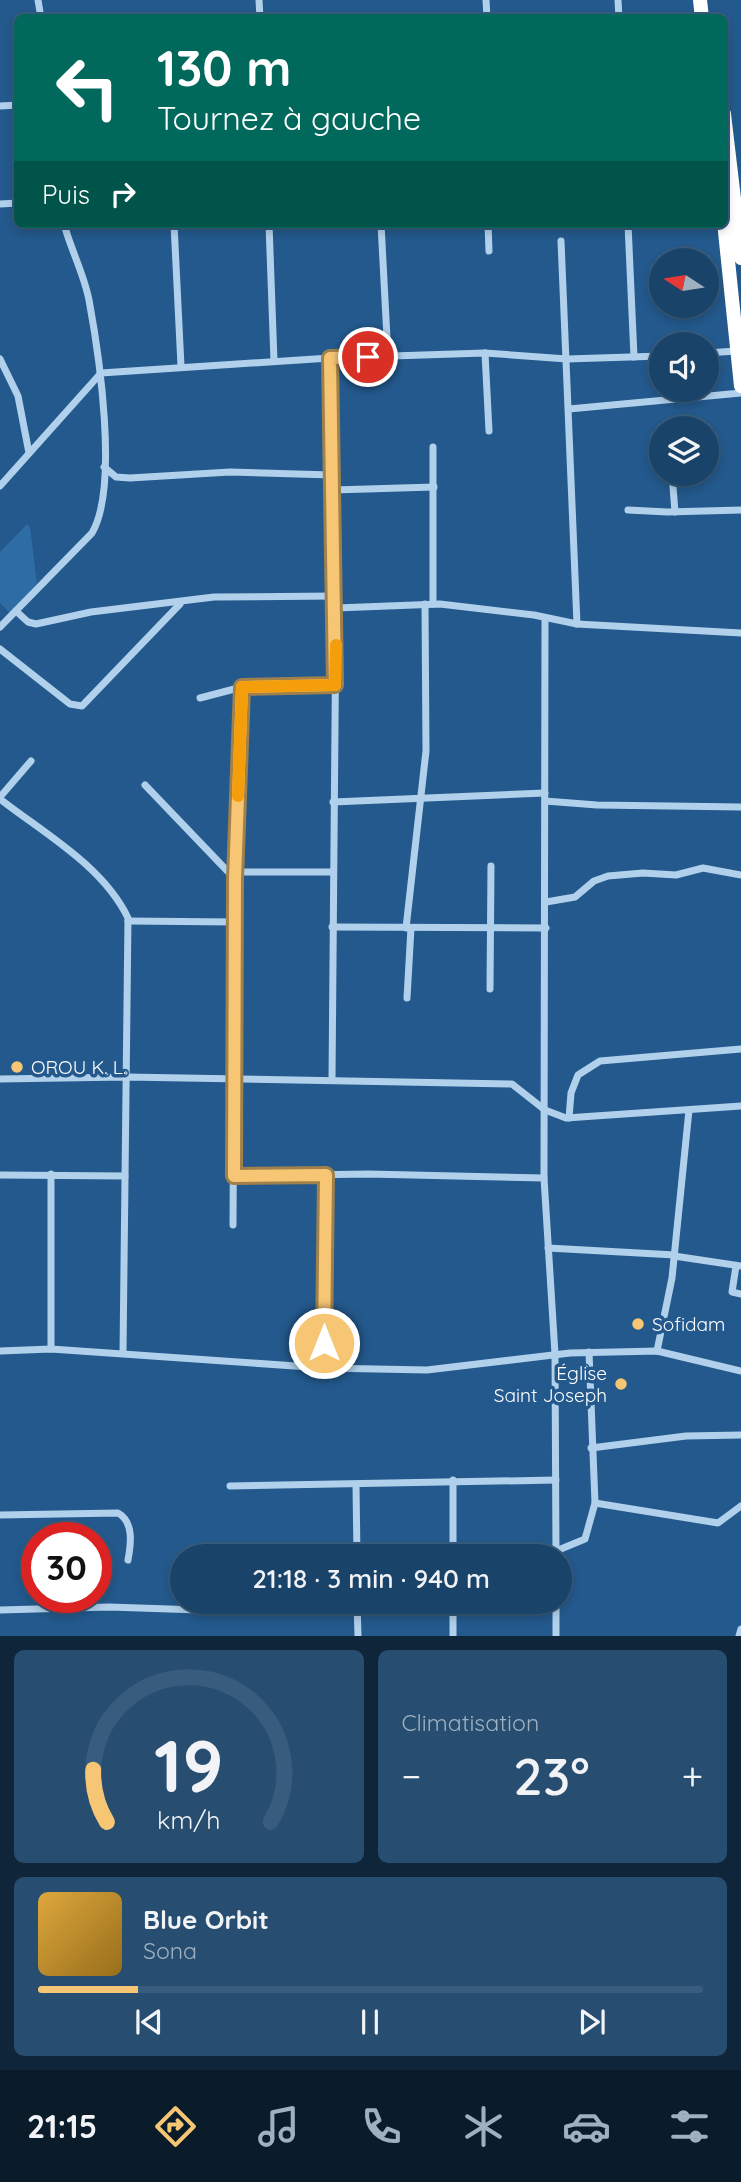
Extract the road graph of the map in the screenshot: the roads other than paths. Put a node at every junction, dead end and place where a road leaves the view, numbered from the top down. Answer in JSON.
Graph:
{"nodes":[{"id":1,"x":728,"y":148,"type":"edge"},
{"id":2,"x":65,"y":228,"type":"edge"},
{"id":3,"x":174,"y":228,"type":"edge"},
{"id":4,"x":269,"y":228,"type":"edge"},
{"id":5,"x":381,"y":228,"type":"edge"},
{"id":6,"x":488,"y":228,"type":"edge"},
{"id":7,"x":628,"y":228,"type":"edge"},
{"id":8,"x":725,"y":228,"type":"edge"},
{"id":9,"x":561,"y":241,"type":"dead end"},
{"id":10,"x":489,"y":251,"type":"dead end"},
{"id":11,"x":741,"y":258,"type":"edge"},
{"id":12,"x":738,"y":328,"type":"edge"},
{"id":13,"x":736,"y":351,"type":"junction"},
{"id":14,"x":719,"y":352,"type":"edge"},
{"id":15,"x":485,"y":353,"type":"junction"},
{"id":16,"x":649,"y":356,"type":"edge"},
{"id":17,"x":388,"y":357,"type":"junction"},
{"id":18,"x":634,"y":357,"type":"junction"},
{"id":19,"x":330,"y":358,"type":"junction"},
{"id":20,"x":0,"y":359,"type":"edge"},
{"id":21,"x":566,"y":359,"type":"junction"},
{"id":22,"x":274,"y":360,"type":"junction"},
{"id":23,"x":181,"y":366,"type":"junction"},
{"id":24,"x":101,"y":373,"type":"junction"},
{"id":25,"x":741,"y":386,"type":"edge"},
{"id":26,"x":741,"y":393,"type":"edge"},
{"id":27,"x":569,"y":409,"type":"junction"},
{"id":28,"x":489,"y":431,"type":"dead end"},
{"id":29,"x":432,"y":447,"type":"dead end"},
{"id":30,"x":29,"y":453,"type":"junction"},
{"id":31,"x":104,"y":467,"type":"junction"},
{"id":32,"x":332,"y":475,"type":"junction"},
{"id":33,"x":0,"y":486,"type":"edge"},
{"id":34,"x":673,"y":486,"type":"edge"},
{"id":35,"x":434,"y":487,"type":"junction"},
{"id":36,"x":333,"y":490,"type":"junction"},
{"id":37,"x":628,"y":509,"type":"dead end"},
{"id":38,"x":741,"y":510,"type":"edge"},
{"id":39,"x":675,"y":512,"type":"junction"},
{"id":40,"x":335,"y":596,"type":"junction"},
{"id":41,"x":180,"y":604,"type":"junction"},
{"id":42,"x":429,"y":604,"type":"junction"},
{"id":43,"x":336,"y":608,"type":"junction"},
{"id":44,"x":16,"y":611,"type":"junction"},
{"id":45,"x":545,"y":618,"type":"junction"},
{"id":46,"x":577,"y":624,"type":"junction"},
{"id":47,"x":0,"y":627,"type":"edge"},
{"id":48,"x":741,"y":633,"type":"edge"},
{"id":49,"x":0,"y":649,"type":"edge"},
{"id":50,"x":335,"y":685,"type":"junction"},
{"id":51,"x":242,"y":687,"type":"junction"},
{"id":52,"x":200,"y":698,"type":"dead end"},
{"id":53,"x":30,"y":761,"type":"dead end"},
{"id":54,"x":145,"y":785,"type":"dead end"},
{"id":55,"x":545,"y":797,"type":"junction"},
{"id":56,"x":0,"y":798,"type":"edge"},
{"id":57,"x":421,"y":798,"type":"junction"},
{"id":58,"x":333,"y":803,"type":"junction"},
{"id":59,"x":741,"y":807,"type":"edge"},
{"id":60,"x":491,"y":866,"type":"dead end"},
{"id":61,"x":333,"y":872,"type":"junction"},
{"id":62,"x":741,"y":875,"type":"edge"},
{"id":63,"x":235,"y":876,"type":"junction"},
{"id":64,"x":546,"y":902,"type":"junction"},
{"id":65,"x":128,"y":921,"type":"junction"},
{"id":66,"x":234,"y":922,"type":"junction"},
{"id":67,"x":332,"y":927,"type":"junction"},
{"id":68,"x":409,"y":928,"type":"junction"},
{"id":69,"x":492,"y":928,"type":"junction"},
{"id":70,"x":546,"y":928,"type":"junction"},
{"id":71,"x":490,"y":989,"type":"dead end"},
{"id":72,"x":407,"y":998,"type":"dead end"},
{"id":73,"x":741,"y":1049,"type":"edge"},
{"id":74,"x":126,"y":1077,"type":"junction"},
{"id":75,"x":235,"y":1078,"type":"junction"},
{"id":76,"x":0,"y":1079,"type":"edge"},
{"id":77,"x":332,"y":1080,"type":"junction"},
{"id":78,"x":741,"y":1106,"type":"edge"},
{"id":79,"x":545,"y":1110,"type":"junction"},
{"id":80,"x":689,"y":1110,"type":"junction"},
{"id":81,"x":569,"y":1118,"type":"junction"},
{"id":82,"x":51,"y":1174,"type":"junction"},
{"id":83,"x":0,"y":1175,"type":"edge"},
{"id":84,"x":326,"y":1175,"type":"junction"},
{"id":85,"x":125,"y":1176,"type":"junction"},
{"id":86,"x":234,"y":1176,"type":"junction"},
{"id":87,"x":544,"y":1178,"type":"junction"},
{"id":88,"x":233,"y":1225,"type":"dead end"},
{"id":89,"x":548,"y":1248,"type":"junction"},
{"id":90,"x":674,"y":1255,"type":"junction"},
{"id":91,"x":738,"y":1266,"type":"edge"},
{"id":92,"x":741,"y":1294,"type":"edge"},
{"id":93,"x":51,"y":1349,"type":"junction"},
{"id":94,"x":0,"y":1351,"type":"edge"},
{"id":95,"x":657,"y":1351,"type":"junction"},
{"id":96,"x":589,"y":1352,"type":"junction"},
{"id":97,"x":123,"y":1353,"type":"junction"},
{"id":98,"x":555,"y":1354,"type":"junction"},
{"id":99,"x":324,"y":1368,"type":"junction"},
{"id":100,"x":741,"y":1371,"type":"edge"},
{"id":101,"x":741,"y":1435,"type":"edge"},
{"id":102,"x":591,"y":1448,"type":"junction"},
{"id":103,"x":453,"y":1480,"type":"junction"},
{"id":104,"x":556,"y":1480,"type":"junction"},
{"id":105,"x":356,"y":1485,"type":"junction"},
{"id":106,"x":230,"y":1486,"type":"dead end"},
{"id":107,"x":595,"y":1503,"type":"junction"},
{"id":108,"x":741,"y":1506,"type":"edge"},
{"id":109,"x":0,"y":1515,"type":"edge"},
{"id":110,"x":357,"y":1544,"type":"edge"},
{"id":111,"x":453,"y":1544,"type":"edge"},
{"id":112,"x":556,"y":1544,"type":"edge"},
{"id":113,"x":572,"y":1545,"type":"edge"},
{"id":114,"x":128,"y":1560,"type":"dead end"},
{"id":115,"x":170,"y":1609,"type":"edge"},
{"id":116,"x":0,"y":1610,"type":"edge"},
{"id":117,"x":357,"y":1614,"type":"edge"},
{"id":118,"x":453,"y":1614,"type":"edge"},
{"id":119,"x":556,"y":1614,"type":"edge"},
{"id":120,"x":741,"y":1629,"type":"edge"},
{"id":121,"x":358,"y":1636,"type":"edge"},
{"id":122,"x":453,"y":1636,"type":"edge"},
{"id":123,"x":556,"y":1636,"type":"edge"},
{"id":124,"x":739,"y":1636,"type":"edge"}],
"edges":[{"from":1,"to":11,"type":"highway"},
{"from":2,"to":24,"type":"street"},
{"from":3,"to":23,"type":"street"},
{"from":4,"to":22,"type":"street"},
{"from":5,"to":17,"type":"street"},
{"from":6,"to":10,"type":"street"},
{"from":7,"to":18,"type":"street"},
{"from":8,"to":12,"type":"highway"},
{"from":9,"to":21,"type":"street"},
{"from":12,"to":13,"type":"highway"},
{"from":13,"to":14,"type":"street"},
{"from":13,"to":25,"type":"highway"},
{"from":15,"to":17,"type":"street"},
{"from":15,"to":21,"type":"street"},
{"from":15,"to":28,"type":"street"},
{"from":16,"to":18,"type":"street"},
{"from":17,"to":19,"type":"street"},
{"from":18,"to":21,"type":"street"},
{"from":19,"to":22,"type":"street"},
{"from":19,"to":32,"type":"street"},
{"from":20,"to":30,"type":"street"},
{"from":21,"to":27,"type":"street"},
{"from":22,"to":23,"type":"street"},
{"from":23,"to":24,"type":"street"},
{"from":24,"to":30,"type":"street"},
{"from":24,"to":31,"type":"street"},
{"from":26,"to":27,"type":"street"},
{"from":27,"to":46,"type":"street"},
{"from":29,"to":35,"type":"street"},
{"from":30,"to":33,"type":"street"},
{"from":31,"to":32,"type":"street"},
{"from":31,"to":44,"type":"street"},
{"from":32,"to":36,"type":"street"},
{"from":34,"to":39,"type":"street"},
{"from":35,"to":36,"type":"street"},
{"from":35,"to":42,"type":"street"},
{"from":36,"to":40,"type":"street"},
{"from":37,"to":39,"type":"street"},
{"from":38,"to":39,"type":"street"},
{"from":40,"to":41,"type":"street"},
{"from":40,"to":43,"type":"street"},
{"from":41,"to":44,"type":"street"},
{"from":41,"to":49,"type":"street"},
{"from":42,"to":43,"type":"street"},
{"from":42,"to":45,"type":"street"},
{"from":42,"to":57,"type":"street"},
{"from":43,"to":50,"type":"street"},
{"from":44,"to":47,"type":"street"},
{"from":45,"to":46,"type":"street"},
{"from":45,"to":55,"type":"street"},
{"from":46,"to":48,"type":"street"},
{"from":50,"to":51,"type":"street"},
{"from":50,"to":58,"type":"street"},
{"from":51,"to":52,"type":"street"},
{"from":51,"to":63,"type":"street"},
{"from":53,"to":56,"type":"street"},
{"from":54,"to":63,"type":"street"},
{"from":55,"to":57,"type":"street"},
{"from":55,"to":59,"type":"street"},
{"from":55,"to":64,"type":"street"},
{"from":56,"to":65,"type":"street"},
{"from":57,"to":58,"type":"street"},
{"from":57,"to":68,"type":"street"},
{"from":58,"to":61,"type":"street"},
{"from":60,"to":69,"type":"street"},
{"from":61,"to":63,"type":"street"},
{"from":61,"to":67,"type":"street"},
{"from":62,"to":64,"type":"street"},
{"from":63,"to":66,"type":"street"},
{"from":64,"to":70,"type":"street"},
{"from":65,"to":66,"type":"street"},
{"from":65,"to":74,"type":"street"},
{"from":66,"to":75,"type":"street"},
{"from":67,"to":68,"type":"street"},
{"from":67,"to":77,"type":"street"},
{"from":68,"to":69,"type":"street"},
{"from":68,"to":72,"type":"street"},
{"from":69,"to":70,"type":"street"},
{"from":69,"to":71,"type":"street"},
{"from":70,"to":79,"type":"street"},
{"from":73,"to":81,"type":"street"},
{"from":74,"to":75,"type":"street"},
{"from":74,"to":76,"type":"street"},
{"from":74,"to":85,"type":"street"},
{"from":75,"to":77,"type":"street"},
{"from":75,"to":86,"type":"street"},
{"from":77,"to":79,"type":"street"},
{"from":78,"to":80,"type":"street"},
{"from":79,"to":81,"type":"street"},
{"from":79,"to":87,"type":"street"},
{"from":80,"to":81,"type":"street"},
{"from":80,"to":90,"type":"street"},
{"from":82,"to":83,"type":"street"},
{"from":82,"to":85,"type":"street"},
{"from":82,"to":93,"type":"street"},
{"from":84,"to":86,"type":"street"},
{"from":84,"to":87,"type":"street"},
{"from":84,"to":99,"type":"street"},
{"from":85,"to":97,"type":"street"},
{"from":86,"to":88,"type":"street"},
{"from":87,"to":89,"type":"street"},
{"from":89,"to":90,"type":"street"},
{"from":89,"to":98,"type":"street"},
{"from":90,"to":91,"type":"street"},
{"from":90,"to":95,"type":"street"},
{"from":91,"to":92,"type":"street"},
{"from":93,"to":94,"type":"street"},
{"from":93,"to":97,"type":"street"},
{"from":95,"to":96,"type":"street"},
{"from":95,"to":100,"type":"street"},
{"from":96,"to":98,"type":"street"},
{"from":96,"to":102,"type":"street"},
{"from":97,"to":99,"type":"street"},
{"from":98,"to":99,"type":"street"},
{"from":98,"to":104,"type":"street"},
{"from":101,"to":102,"type":"street"},
{"from":102,"to":107,"type":"street"},
{"from":103,"to":104,"type":"street"},
{"from":103,"to":105,"type":"street"},
{"from":103,"to":111,"type":"street"},
{"from":104,"to":112,"type":"street"},
{"from":105,"to":106,"type":"street"},
{"from":105,"to":110,"type":"street"},
{"from":107,"to":108,"type":"street"},
{"from":107,"to":113,"type":"street"},
{"from":109,"to":114,"type":"street"},
{"from":115,"to":116,"type":"street"},
{"from":117,"to":121,"type":"street"},
{"from":118,"to":122,"type":"street"},
{"from":119,"to":123,"type":"street"},
{"from":120,"to":124,"type":"street"}]}
